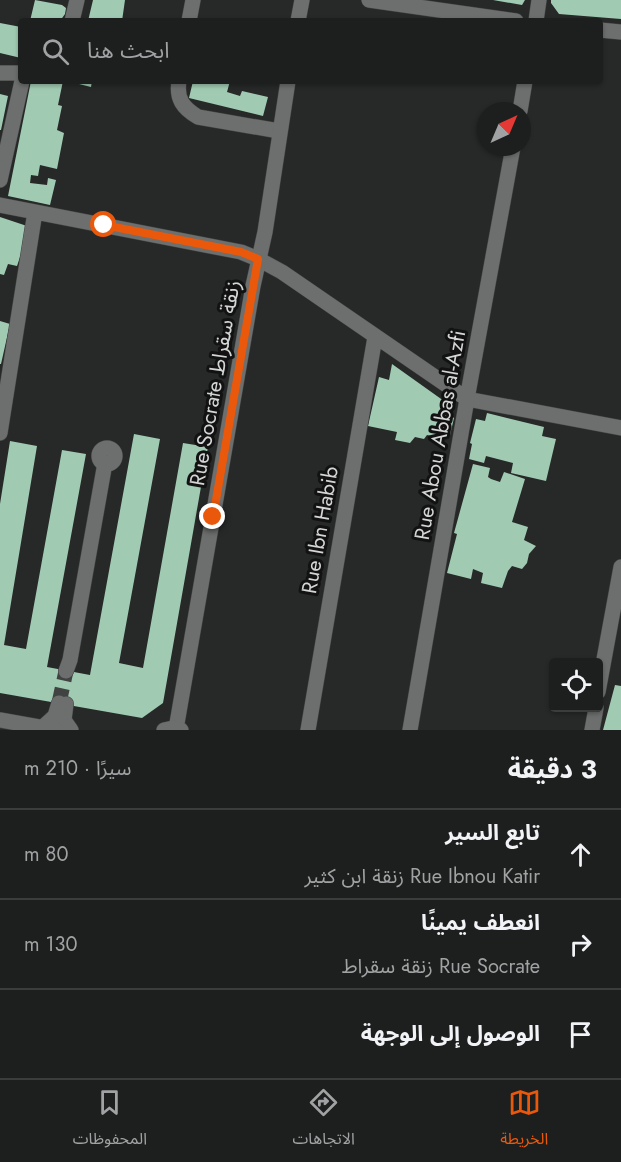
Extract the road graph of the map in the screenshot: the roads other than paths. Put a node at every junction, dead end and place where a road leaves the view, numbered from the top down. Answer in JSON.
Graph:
{"nodes":[{"id":1,"x":76,"y":0,"type":"edge"},
{"id":2,"x":193,"y":0,"type":"edge"},
{"id":3,"x":302,"y":0,"type":"edge"},
{"id":4,"x":369,"y":0,"type":"edge"},
{"id":5,"x":539,"y":0,"type":"edge"},
{"id":6,"x":73,"y":18,"type":"edge"},
{"id":7,"x":190,"y":18,"type":"edge"},
{"id":8,"x":299,"y":18,"type":"edge"},
{"id":9,"x":495,"y":18,"type":"edge"},
{"id":10,"x":536,"y":18,"type":"edge"},
{"id":11,"x":603,"y":30,"type":"edge"},
{"id":12,"x":621,"y":32,"type":"edge"},
{"id":13,"x":0,"y":73,"type":"edge"},
{"id":14,"x":18,"y":73,"type":"edge"},
{"id":15,"x":21,"y":84,"type":"edge"},
{"id":16,"x":178,"y":84,"type":"edge"},
{"id":17,"x":287,"y":84,"type":"edge"},
{"id":18,"x":524,"y":84,"type":"edge"},
{"id":19,"x":522,"y":102,"type":"edge"},
{"id":20,"x":279,"y":131,"type":"junction"},
{"id":21,"x":511,"y":156,"type":"edge"},
{"id":22,"x":0,"y":180,"type":"edge"},
{"id":23,"x":0,"y":205,"type":"edge"},
{"id":24,"x":35,"y":212,"type":"junction"},
{"id":25,"x":258,"y":259,"type":"junction"},
{"id":26,"x":375,"y":337,"type":"junction"},
{"id":27,"x":3,"y":390,"type":"edge"},
{"id":28,"x":467,"y":399,"type":"junction"},
{"id":29,"x":621,"y":428,"type":"edge"},
{"id":30,"x":0,"y":433,"type":"edge"},
{"id":31,"x":105,"y":464,"type":"dead end"},
{"id":32,"x":621,"y":567,"type":"edge"},
{"id":33,"x":603,"y":665,"type":"edge"},
{"id":34,"x":69,"y":668,"type":"tunnel mouth"},
{"id":35,"x":595,"y":712,"type":"edge"},
{"id":36,"x":0,"y":720,"type":"edge"},
{"id":37,"x":43,"y":729,"type":"edge"},
{"id":38,"x":71,"y":730,"type":"edge"},
{"id":39,"x":174,"y":730,"type":"edge"},
{"id":40,"x":308,"y":730,"type":"edge"},
{"id":41,"x":410,"y":730,"type":"edge"},
{"id":42,"x":592,"y":730,"type":"edge"}],
"edges":[{"from":1,"to":6,"type":"street"},
{"from":2,"to":7,"type":"street"},
{"from":3,"to":8,"type":"street"},
{"from":4,"to":9,"type":"street"},
{"from":5,"to":10,"type":"street"},
{"from":11,"to":12,"type":"street"},
{"from":13,"to":14,"type":"street"},
{"from":15,"to":22,"type":"street"},
{"from":16,"to":20,"type":"street"},
{"from":17,"to":20,"type":"street","name":"Rue Socrate زنقة سقراط"},
{"from":18,"to":19,"type":"street"},
{"from":20,"to":25,"type":"street","name":"Rue Socrate زنقة سقراط"},
{"from":21,"to":28,"type":"street","name":"Rue Abou Abbas al-Azfi"},
{"from":23,"to":24,"type":"street"},
{"from":24,"to":25,"type":"street"},
{"from":24,"to":27,"type":"street"},
{"from":25,"to":26,"type":"street"},
{"from":25,"to":39,"type":"street","name":"Rue Socrate زنقة سقراط"},
{"from":26,"to":28,"type":"street"},
{"from":26,"to":40,"type":"street","name":"Rue Ibn Habib"},
{"from":27,"to":30,"type":"street"},
{"from":28,"to":29,"type":"street"},
{"from":28,"to":41,"type":"street","name":"Rue Abou Abbas al-Azfi"},
{"from":31,"to":34,"type":"street"},
{"from":32,"to":33,"type":"street"},
{"from":35,"to":42,"type":"street"},
{"from":36,"to":37,"type":"street"},
{"from":37,"to":38,"type":"street"}]}
